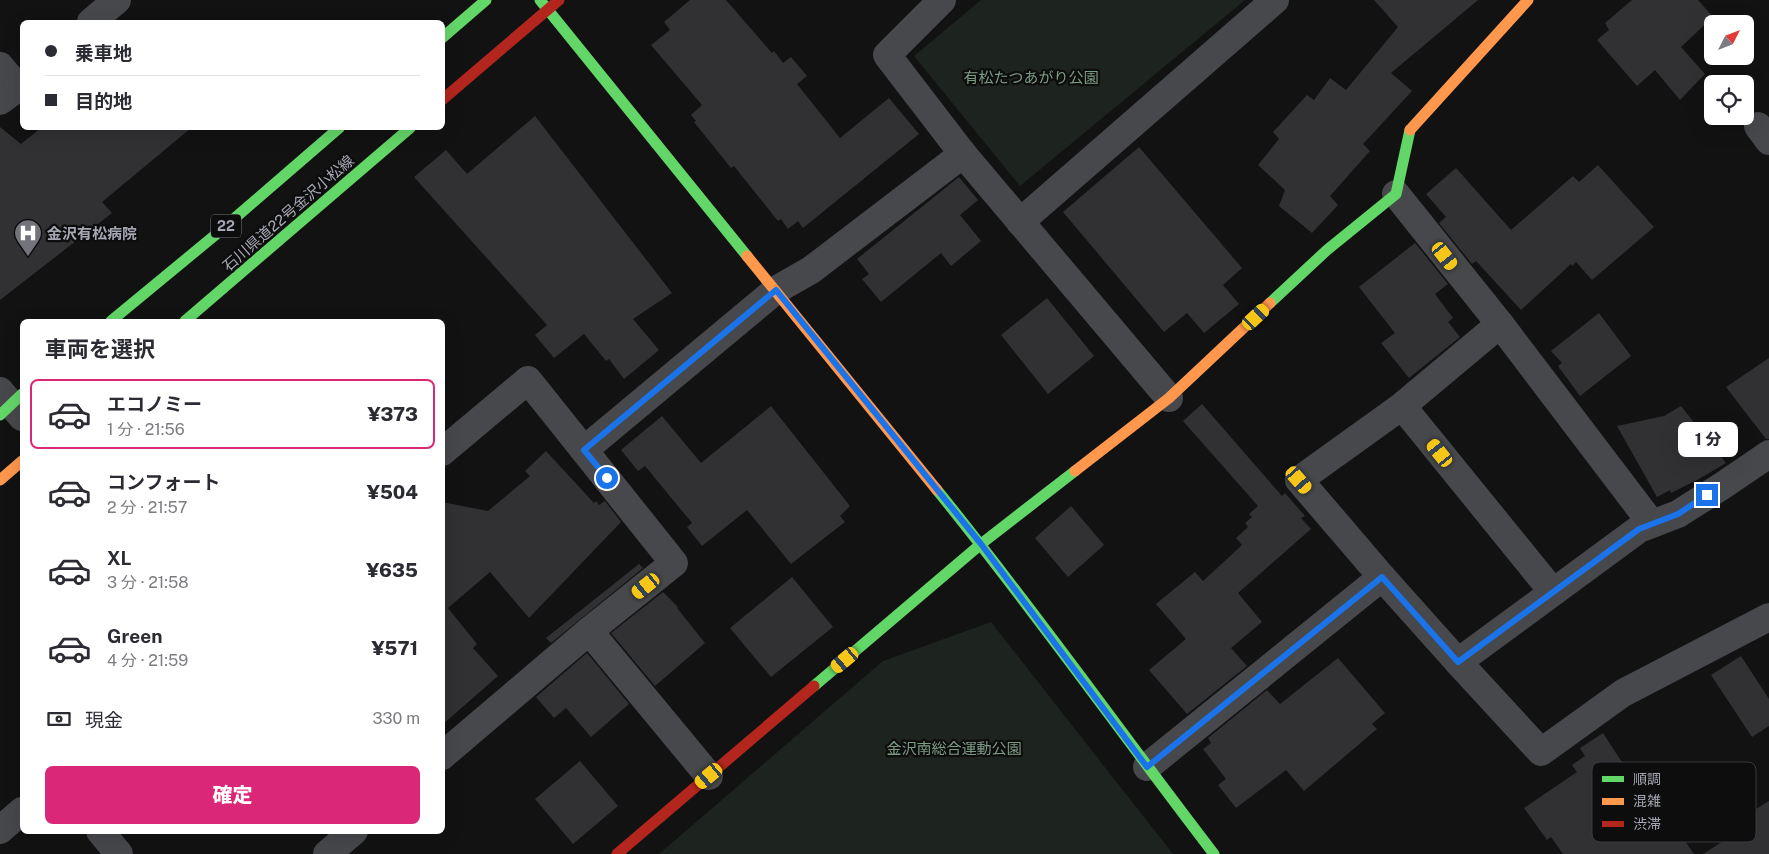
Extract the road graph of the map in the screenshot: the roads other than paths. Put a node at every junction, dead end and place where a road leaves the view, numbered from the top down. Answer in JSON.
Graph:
{"nodes":[{"id":1,"x":117,"y":0,"type":"edge"},
{"id":2,"x":486,"y":0,"type":"edge"},
{"id":3,"x":558,"y":0,"type":"edge"},
{"id":4,"x":942,"y":0,"type":"edge"},
{"id":5,"x":1275,"y":0,"type":"edge"},
{"id":6,"x":1528,"y":0,"type":"edge"},
{"id":7,"x":544,"y":5,"type":"edge"},
{"id":8,"x":93,"y":20,"type":"edge"},
{"id":9,"x":445,"y":35,"type":"edge"},
{"id":10,"x":0,"y":66,"type":"edge"},
{"id":11,"x":14,"y":92,"type":"edge"},
{"id":12,"x":445,"y":97,"type":"edge"},
{"id":13,"x":337,"y":130,"type":"edge"},
{"id":14,"x":408,"y":130,"type":"edge"},
{"id":15,"x":963,"y":154,"type":"junction"},
{"id":16,"x":1396,"y":194,"type":"junction"},
{"id":17,"x":1020,"y":222,"type":"junction"},
{"id":18,"x":776,"y":290,"type":"junction"},
{"id":19,"x":113,"y":319,"type":"edge"},
{"id":20,"x":187,"y":319,"type":"edge"},
{"id":21,"x":1500,"y":324,"type":"junction"},
{"id":22,"x":1169,"y":398,"type":"junction"},
{"id":23,"x":1402,"y":406,"type":"junction"},
{"id":24,"x":445,"y":449,"type":"edge"},
{"id":25,"x":584,"y":450,"type":"junction"},
{"id":26,"x":1769,"y":454,"type":"edge"},
{"id":27,"x":20,"y":463,"type":"edge"},
{"id":28,"x":0,"y":480,"type":"edge"},
{"id":29,"x":1652,"y":524,"type":"junction"},
{"id":30,"x":981,"y":544,"type":"junction"},
{"id":31,"x":1382,"y":577,"type":"junction"},
{"id":32,"x":1553,"y":592,"type":"junction"},
{"id":33,"x":1769,"y":617,"type":"edge"},
{"id":34,"x":589,"y":631,"type":"junction"},
{"id":35,"x":1458,"y":662,"type":"junction"},
{"id":36,"x":445,"y":753,"type":"edge"},
{"id":37,"x":1147,"y":767,"type":"junction"},
{"id":38,"x":709,"y":776,"type":"junction"},
{"id":39,"x":20,"y":813,"type":"edge"},
{"id":40,"x":0,"y":830,"type":"edge"},
{"id":41,"x":102,"y":834,"type":"edge"},
{"id":42,"x":350,"y":834,"type":"edge"},
{"id":43,"x":119,"y":854,"type":"edge"},
{"id":44,"x":327,"y":854,"type":"edge"},
{"id":45,"x":617,"y":854,"type":"edge"},
{"id":46,"x":1214,"y":854,"type":"edge"}],
"edges":[{"from":1,"to":8,"type":"street"},
{"from":2,"to":9,"type":"street"},
{"from":3,"to":7,"type":"street"},
{"from":4,"to":15,"type":"street"},
{"from":5,"to":17,"type":"street"},
{"from":6,"to":16,"type":"street"},
{"from":7,"to":12,"type":"street"},
{"from":7,"to":18,"type":"street"},
{"from":10,"to":11,"type":"street"},
{"from":13,"to":19,"type":"street","name":"石川県道22号金沢小松線","number":"22"},
{"from":14,"to":20,"type":"street","name":"石川県道22号金沢小松線"},
{"from":15,"to":17,"type":"street"},
{"from":15,"to":18,"type":"street"},
{"from":16,"to":21,"type":"street"},
{"from":16,"to":22,"type":"street"},
{"from":17,"to":22,"type":"street"},
{"from":18,"to":25,"type":"street"},
{"from":18,"to":30,"type":"street"},
{"from":21,"to":23,"type":"street"},
{"from":21,"to":29,"type":"street"},
{"from":22,"to":30,"type":"street"},
{"from":23,"to":31,"type":"street"},
{"from":23,"to":32,"type":"street"},
{"from":24,"to":25,"type":"street"},
{"from":25,"to":34,"type":"street"},
{"from":26,"to":29,"type":"street"},
{"from":27,"to":28,"type":"street"},
{"from":29,"to":32,"type":"street"},
{"from":30,"to":37,"type":"street"},
{"from":30,"to":38,"type":"street"},
{"from":31,"to":35,"type":"street"},
{"from":31,"to":37,"type":"street"},
{"from":32,"to":35,"type":"street"},
{"from":33,"to":35,"type":"street"},
{"from":34,"to":36,"type":"street"},
{"from":34,"to":38,"type":"street"},
{"from":37,"to":46,"type":"street"},
{"from":38,"to":45,"type":"street"},
{"from":39,"to":40,"type":"street"},
{"from":41,"to":43,"type":"street"},
{"from":42,"to":44,"type":"street"}]}
